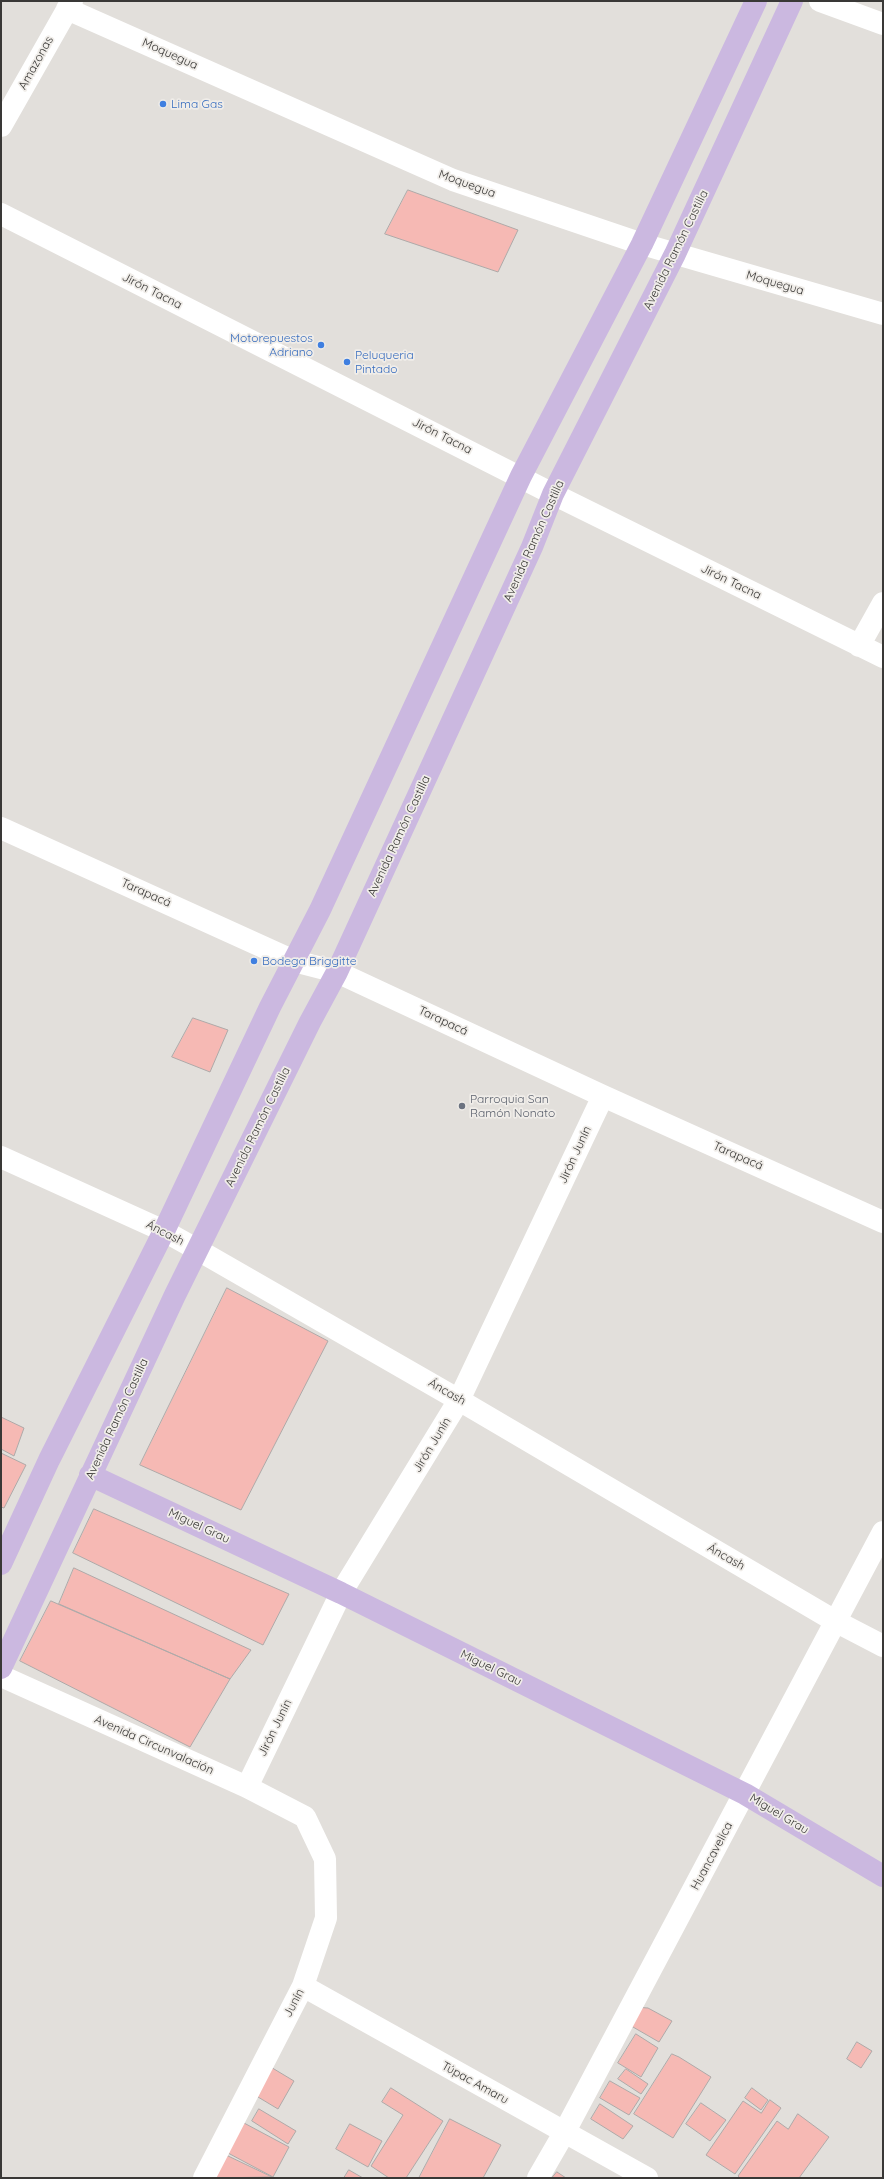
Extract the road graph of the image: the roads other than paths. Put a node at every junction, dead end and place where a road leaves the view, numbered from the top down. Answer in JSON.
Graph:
{"nodes":[{"id":1,"x":756,"y":1,"type":"edge"},
{"id":2,"x":792,"y":1,"type":"edge"},
{"id":3,"x":820,"y":1,"type":"edge"},
{"id":4,"x":70,"y":5,"type":"edge"},
{"id":5,"x":883,"y":24,"type":"edge"},
{"id":6,"x":1,"y":126,"type":"edge"},
{"id":7,"x":1,"y":214,"type":"edge"},
{"id":8,"x":642,"y":244,"type":"junction"},
{"id":9,"x":675,"y":254,"type":"junction"},
{"id":10,"x":883,"y":314,"type":"edge"},
{"id":11,"x":521,"y":476,"type":"junction"},
{"id":12,"x":553,"y":494,"type":"junction"},
{"id":13,"x":883,"y":603,"type":"edge"},
{"id":14,"x":859,"y":646,"type":"junction"},
{"id":15,"x":883,"y":657,"type":"edge"},
{"id":16,"x":1,"y":828,"type":"edge"},
{"id":17,"x":294,"y":961,"type":"junction"},
{"id":18,"x":337,"y":972,"type":"junction"},
{"id":19,"x":603,"y":1096,"type":"junction"},
{"id":20,"x":1,"y":1157,"type":"edge"},
{"id":21,"x":883,"y":1222,"type":"edge"},
{"id":22,"x":164,"y":1231,"type":"junction"},
{"id":23,"x":198,"y":1250,"type":"junction"},
{"id":24,"x":459,"y":1400,"type":"junction"},
{"id":25,"x":90,"y":1475,"type":"junction"},
{"id":26,"x":883,"y":1532,"type":"edge"},
{"id":27,"x":1,"y":1564,"type":"edge"},
{"id":28,"x":341,"y":1593,"type":"junction"},
{"id":29,"x":835,"y":1621,"type":"junction"},
{"id":30,"x":883,"y":1646,"type":"edge"},
{"id":31,"x":1,"y":1668,"type":"edge"},
{"id":32,"x":1,"y":1676,"type":"edge"},
{"id":33,"x":247,"y":1787,"type":"junction"},
{"id":34,"x":745,"y":1794,"type":"junction"},
{"id":35,"x":305,"y":1817,"type":"joint"},
{"id":36,"x":883,"y":1876,"type":"edge"},
{"id":37,"x":303,"y":1986,"type":"junction"},
{"id":38,"x":564,"y":2133,"type":"junction"},
{"id":39,"x":204,"y":2178,"type":"edge"},
{"id":40,"x":538,"y":2178,"type":"edge"},
{"id":41,"x":647,"y":2178,"type":"edge"}],
"edges":[{"from":1,"to":8,"type":"main road"},
{"from":2,"to":9,"type":"main road","name":"Avenida Ramón Castilla"},
{"from":3,"to":5,"type":"street"},
{"from":4,"to":6,"type":"street","name":"Amazonas"},
{"from":4,"to":8,"type":"street","name":"Moquegua"},
{"from":7,"to":11,"type":"street","name":"Jirón Tacna"},
{"from":8,"to":9,"type":"street","name":"Moquegua"},
{"from":8,"to":11,"type":"main road"},
{"from":9,"to":10,"type":"street","name":"Moquegua"},
{"from":9,"to":12,"type":"main road","name":"Avenida Ramón Castilla"},
{"from":11,"to":12,"type":"street","name":"Jirón Tacna"},
{"from":11,"to":17,"type":"main road"},
{"from":12,"to":14,"type":"street","name":"Jirón Tacna"},
{"from":12,"to":18,"type":"main road","name":"Avenida Ramón Castilla"},
{"from":13,"to":14,"type":"street"},
{"from":14,"to":15,"type":"street","name":"Jirón Tacna"},
{"from":16,"to":17,"type":"street","name":"Tarapacá"},
{"from":17,"to":18,"type":"street","name":"Tarapacá"},
{"from":17,"to":22,"type":"main road"},
{"from":18,"to":19,"type":"street","name":"Tarapacá"},
{"from":18,"to":23,"type":"main road","name":"Avenida Ramón Castilla"},
{"from":19,"to":21,"type":"street","name":"Tarapacá"},
{"from":19,"to":24,"type":"street","name":"Jirón Junín"},
{"from":20,"to":22,"type":"street","name":"Áncash"},
{"from":22,"to":23,"type":"street","name":"Áncash"},
{"from":22,"to":27,"type":"main road"},
{"from":23,"to":24,"type":"street","name":"Áncash"},
{"from":23,"to":25,"type":"main road","name":"Avenida Ramón Castilla"},
{"from":24,"to":28,"type":"street","name":"Jirón Junín"},
{"from":24,"to":29,"type":"street","name":"Áncash"},
{"from":25,"to":28,"type":"main road","name":"Miguel Grau"},
{"from":25,"to":31,"type":"main road","name":"Avenida Ramón Castilla"},
{"from":26,"to":29,"type":"street","name":"Huancavelica"},
{"from":28,"to":33,"type":"street","name":"Jirón Junín"},
{"from":28,"to":34,"type":"main road","name":"Miguel Grau"},
{"from":29,"to":30,"type":"street","name":"Áncash"},
{"from":29,"to":34,"type":"street","name":"Huancavelica"},
{"from":32,"to":33,"type":"street","name":"Avenida Circunvalación"},
{"from":33,"to":35,"type":"street","name":"Avenida Circunvalación"},
{"from":34,"to":36,"type":"main road","name":"Miguel Grau"},
{"from":34,"to":38,"type":"street","name":"Huancavelica"},
{"from":35,"to":37,"type":"street","name":"Junín"},
{"from":37,"to":38,"type":"street","name":"Túpac Amaru"},
{"from":37,"to":39,"type":"street","name":"Junín"},
{"from":38,"to":40,"type":"street","name":"Huancavelica"},
{"from":38,"to":41,"type":"street","name":"Túpac Amaru"}]}
